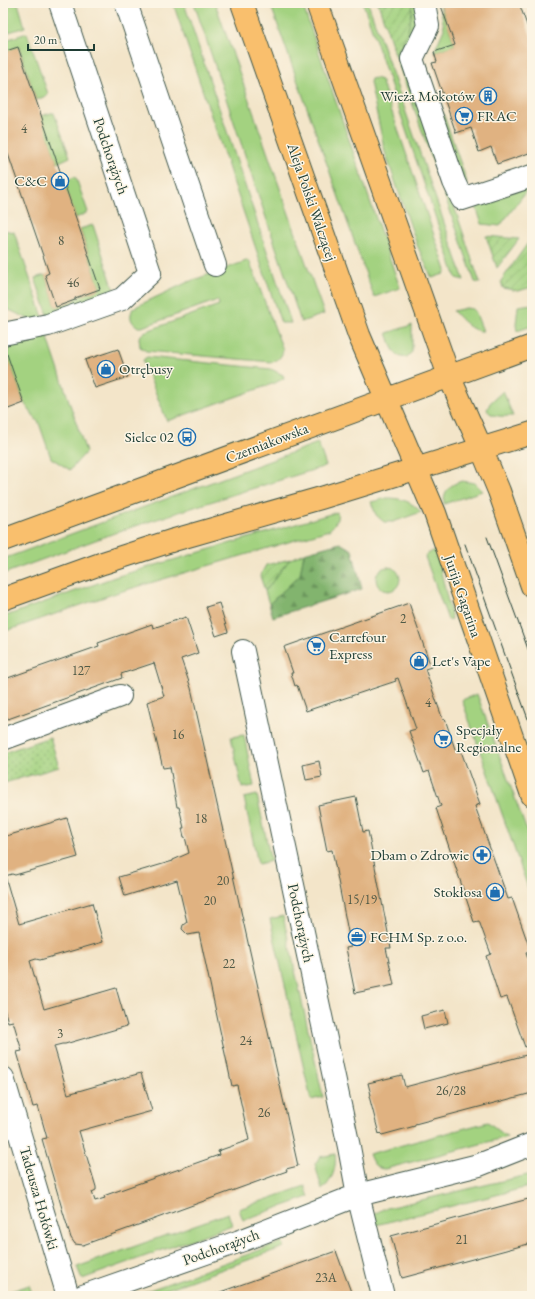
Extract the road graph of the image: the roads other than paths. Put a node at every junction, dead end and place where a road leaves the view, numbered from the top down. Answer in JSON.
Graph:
{"nodes":[{"id":1,"x":60,"y":3,"type":"edge"},
{"id":2,"x":126,"y":3,"type":"edge"},
{"id":3,"x":242,"y":3,"type":"edge"},
{"id":4,"x":317,"y":3,"type":"edge"},
{"id":5,"x":424,"y":3,"type":"edge"},
{"id":6,"x":532,"y":176,"type":"edge"},
{"id":7,"x":215,"y":265,"type":"dead end"},
{"id":8,"x":3,"y":334,"type":"edge"},
{"id":9,"x":532,"y":346,"type":"edge"},
{"id":10,"x":449,"y":376,"type":"junction"},
{"id":11,"x":386,"y":399,"type":"junction"},
{"id":12,"x":532,"y":433,"type":"edge"},
{"id":13,"x":482,"y":450,"type":"junction"},
{"id":14,"x":417,"y":469,"type":"junction"},
{"id":15,"x":3,"y":540,"type":"edge"},
{"id":16,"x":532,"y":586,"type":"edge"},
{"id":17,"x":3,"y":599,"type":"edge"},
{"id":18,"x":243,"y":651,"type":"dead end"},
{"id":19,"x":120,"y":696,"type":"dead end"},
{"id":20,"x":3,"y":739,"type":"edge"},
{"id":21,"x":532,"y":795,"type":"edge"},
{"id":22,"x":3,"y":1078,"type":"edge"},
{"id":23,"x":532,"y":1144,"type":"edge"},
{"id":24,"x":532,"y":1160,"type":"edge"},
{"id":25,"x":479,"y":1164,"type":"junction"},
{"id":26,"x":358,"y":1195,"type":"junction"},
{"id":27,"x":68,"y":1296,"type":"edge"},
{"id":28,"x":83,"y":1296,"type":"edge"},
{"id":29,"x":383,"y":1296,"type":"edge"}],
"edges":[{"from":1,"to":8,"type":"street","name":"Podchorążych"},
{"from":2,"to":7,"type":"street"},
{"from":3,"to":11,"type":"main road","name":"Aleja Polski Walczącej"},
{"from":4,"to":10,"type":"main road"},
{"from":5,"to":6,"type":"street"},
{"from":9,"to":10,"type":"main road","name":"Czerniakowska"},
{"from":10,"to":11,"type":"main road","name":"Czerniakowska"},
{"from":10,"to":13,"type":"main road"},
{"from":11,"to":14,"type":"main road","name":"Jurija Gagarina"},
{"from":11,"to":15,"type":"main road","name":"Czerniakowska"},
{"from":12,"to":13,"type":"main road"},
{"from":13,"to":14,"type":"main road"},
{"from":13,"to":16,"type":"main road"},
{"from":14,"to":17,"type":"main road"},
{"from":14,"to":21,"type":"main road","name":"Jurija Gagarina"},
{"from":18,"to":26,"type":"street","name":"Podchorążych"},
{"from":19,"to":20,"type":"street"},
{"from":22,"to":27,"type":"street","name":"Tadeusza Hołówki"},
{"from":23,"to":25,"type":"street"},
{"from":24,"to":25,"type":"street"},
{"from":25,"to":26,"type":"street","name":"Podchorążych"},
{"from":26,"to":28,"type":"street","name":"Podchorążych"},
{"from":26,"to":29,"type":"street"}]}
